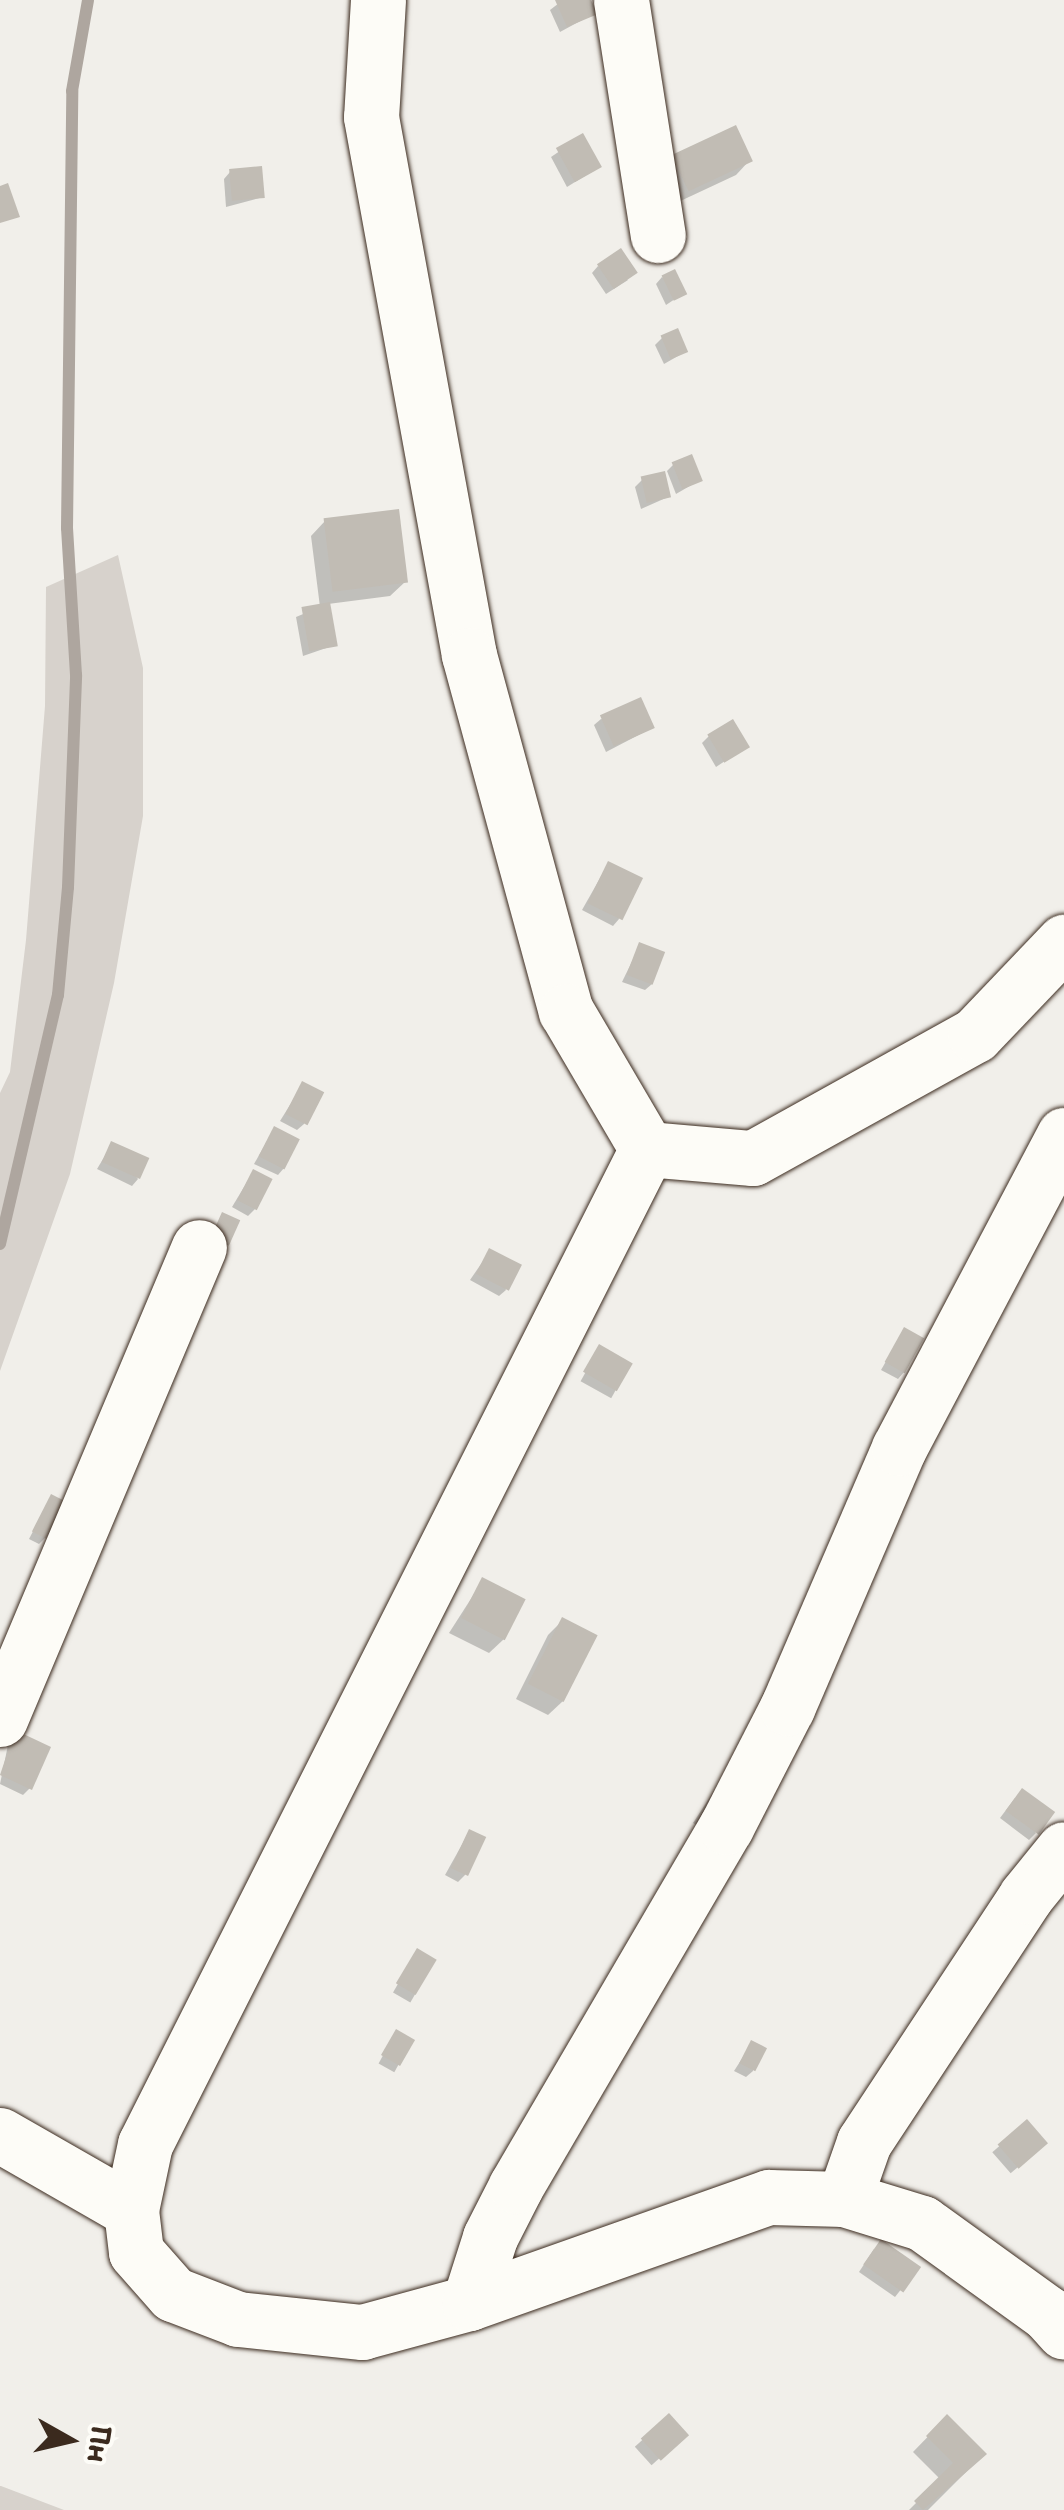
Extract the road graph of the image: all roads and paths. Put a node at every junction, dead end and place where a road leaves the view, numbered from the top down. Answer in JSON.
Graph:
{"nodes":[{"id":1,"x":378,"y":0,"type":"edge"},
{"id":2,"x":621,"y":0,"type":"edge"},
{"id":3,"x":658,"y":235,"type":"dead end"},
{"id":4,"x":1064,"y":942,"type":"edge"},
{"id":5,"x":1064,"y":1134,"type":"edge"},
{"id":6,"x":647,"y":1149,"type":"junction"},
{"id":7,"x":199,"y":1247,"type":"dead end"},
{"id":8,"x":0,"y":1719,"type":"edge"},
{"id":9,"x":1064,"y":1849,"type":"edge"},
{"id":10,"x":0,"y":2135,"type":"edge"},
{"id":11,"x":844,"y":2199,"type":"junction"},
{"id":12,"x":131,"y":2210,"type":"junction"},
{"id":13,"x":470,"y":2303,"type":"junction"},
{"id":14,"x":1064,"y":2332,"type":"edge"}],
"edges":[{"from":1,"to":6,"type":"street"},
{"from":2,"to":3,"type":"street"},
{"from":4,"to":6,"type":"street"},
{"from":5,"to":13,"type":"street"},
{"from":6,"to":12,"type":"street"},
{"from":7,"to":8,"type":"street"},
{"from":9,"to":11,"type":"street"},
{"from":10,"to":12,"type":"street"},
{"from":11,"to":13,"type":"street"},
{"from":11,"to":14,"type":"street"},
{"from":12,"to":13,"type":"street"}]}
